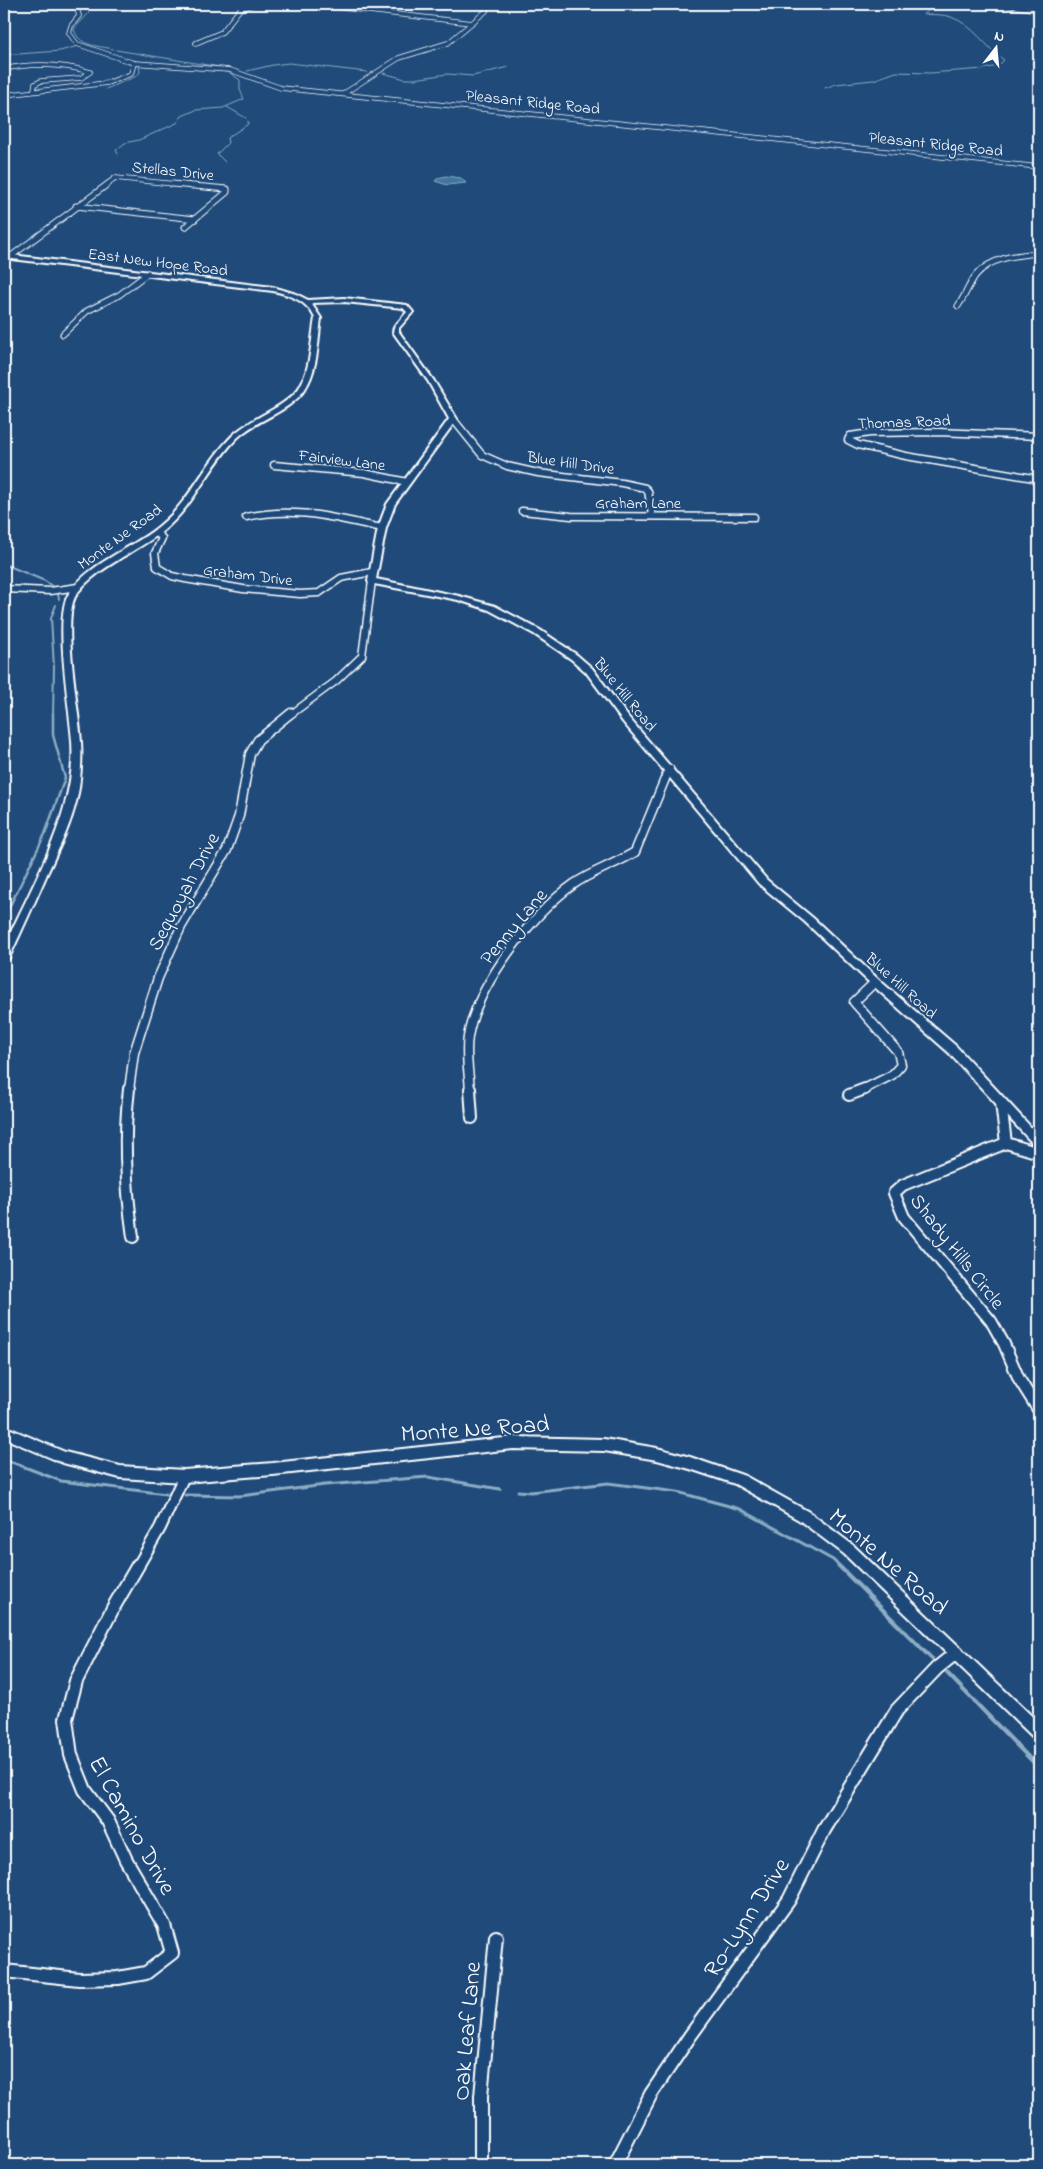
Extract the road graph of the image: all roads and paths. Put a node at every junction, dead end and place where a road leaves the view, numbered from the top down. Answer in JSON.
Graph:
{"nodes":[{"id":1,"x":76,"y":4,"type":"edge"},
{"id":2,"x":255,"y":4,"type":"edge"},
{"id":3,"x":310,"y":4,"type":"edge"},
{"id":4,"x":486,"y":4,"type":"edge"},
{"id":5,"x":998,"y":4,"type":"edge"},
{"id":6,"x":1039,"y":10,"type":"edge"},
{"id":7,"x":472,"y":23,"type":"junction"},
{"id":8,"x":196,"y":43,"type":"dead end"},
{"id":9,"x":1039,"y":58,"type":"edge"},
{"id":10,"x":134,"y":63,"type":"junction"},
{"id":11,"x":1039,"y":67,"type":"edge"},
{"id":12,"x":4,"y":69,"type":"edge"},
{"id":13,"x":34,"y":90,"type":"junction"},
{"id":14,"x":343,"y":94,"type":"junction"},
{"id":15,"x":4,"y":95,"type":"edge"},
{"id":16,"x":1039,"y":167,"type":"edge"},
{"id":17,"x":76,"y":206,"type":"junction"},
{"id":18,"x":195,"y":219,"type":"junction"},
{"id":19,"x":185,"y":227,"type":"dead end"},
{"id":20,"x":1039,"y":253,"type":"edge"},
{"id":21,"x":7,"y":256,"type":"edge"},
{"id":22,"x":148,"y":273,"type":"junction"},
{"id":23,"x":307,"y":302,"type":"junction"},
{"id":24,"x":958,"y":306,"type":"dead end"},
{"id":25,"x":63,"y":334,"type":"dead end"},
{"id":26,"x":453,"y":419,"type":"junction"},
{"id":27,"x":1039,"y":436,"type":"edge"},
{"id":28,"x":274,"y":465,"type":"dead end"},
{"id":29,"x":1039,"y":479,"type":"edge"},
{"id":30,"x":407,"y":482,"type":"junction"},
{"id":31,"x":522,"y":511,"type":"dead end"},
{"id":32,"x":652,"y":515,"type":"junction"},
{"id":33,"x":246,"y":517,"type":"dead end"},
{"id":34,"x":754,"y":517,"type":"dead end"},
{"id":35,"x":382,"y":528,"type":"junction"},
{"id":36,"x":157,"y":533,"type":"junction"},
{"id":37,"x":372,"y":577,"type":"junction"},
{"id":38,"x":78,"y":587,"type":"junction"},
{"id":39,"x":4,"y":589,"type":"edge"},
{"id":40,"x":669,"y":769,"type":"junction"},
{"id":41,"x":4,"y":958,"type":"edge"},
{"id":42,"x":876,"y":982,"type":"junction"},
{"id":43,"x":849,"y":1095,"type":"dead end"},
{"id":44,"x":1002,"y":1103,"type":"junction"},
{"id":45,"x":472,"y":1118,"type":"dead end"},
{"id":46,"x":1006,"y":1143,"type":"junction"},
{"id":47,"x":1039,"y":1143,"type":"edge"},
{"id":48,"x":1039,"y":1153,"type":"edge"},
{"id":49,"x":133,"y":1237,"type":"dead end"},
{"id":50,"x":1039,"y":1411,"type":"edge"},
{"id":51,"x":4,"y":1432,"type":"edge"},
{"id":52,"x":184,"y":1476,"type":"junction"},
{"id":53,"x":957,"y":1652,"type":"junction"},
{"id":54,"x":1039,"y":1733,"type":"edge"},
{"id":55,"x":496,"y":1937,"type":"dead end"},
{"id":56,"x":4,"y":1971,"type":"edge"},
{"id":57,"x":481,"y":2165,"type":"edge"},
{"id":58,"x":615,"y":2165,"type":"edge"}],
"edges":[{"from":1,"to":10,"type":"street","name":"Pleasant Ridge Road"},
{"from":2,"to":8,"type":"street"},
{"from":3,"to":7,"type":"street"},
{"from":4,"to":7,"type":"street"},
{"from":5,"to":6,"type":"street"},
{"from":7,"to":14,"type":"street"},
{"from":9,"to":11,"type":"street"},
{"from":10,"to":13,"type":"street"},
{"from":10,"to":14,"type":"street","name":"Pleasant Ridge Road"},
{"from":12,"to":13,"type":"street"},
{"from":13,"to":15,"type":"street"},
{"from":14,"to":16,"type":"street","name":"Pleasant Ridge Road"},
{"from":17,"to":18,"type":"street"},
{"from":17,"to":18,"type":"street","name":"Stellas Drive"},
{"from":17,"to":21,"type":"street"},
{"from":18,"to":19,"type":"street"},
{"from":20,"to":24,"type":"street"},
{"from":21,"to":22,"type":"street","name":"East New Hope Road"},
{"from":22,"to":23,"type":"street","name":"East New Hope Road"},
{"from":22,"to":25,"type":"street"},
{"from":23,"to":26,"type":"street"},
{"from":23,"to":36,"type":"street","name":"Monte Ne Road"},
{"from":26,"to":30,"type":"street"},
{"from":26,"to":32,"type":"street","name":"Blue Hill Drive"},
{"from":27,"to":29,"type":"street","name":"Thomas Road"},
{"from":28,"to":30,"type":"street","name":"Fairview Lane"},
{"from":30,"to":35,"type":"street"},
{"from":31,"to":32,"type":"street","name":"Graham Lane"},
{"from":32,"to":34,"type":"street","name":"Graham Lane"},
{"from":33,"to":35,"type":"street"},
{"from":35,"to":37,"type":"street"},
{"from":36,"to":37,"type":"street","name":"Graham Drive"},
{"from":36,"to":38,"type":"street","name":"Monte Ne Road"},
{"from":37,"to":40,"type":"street","name":"Blue Hill Road"},
{"from":37,"to":49,"type":"street","name":"Sequoyah Drive"},
{"from":38,"to":39,"type":"street"},
{"from":38,"to":41,"type":"street","name":"Monte Ne Road"},
{"from":40,"to":42,"type":"street","name":"Blue Hill Road"},
{"from":40,"to":45,"type":"street","name":"Penny Lane"},
{"from":42,"to":43,"type":"street"},
{"from":42,"to":44,"type":"street","name":"Blue Hill Road"},
{"from":44,"to":46,"type":"street"},
{"from":44,"to":47,"type":"street","name":"Blue Hill Road"},
{"from":46,"to":48,"type":"street"},
{"from":46,"to":50,"type":"street","name":"Shady Hills Circle"},
{"from":51,"to":52,"type":"street","name":"Monte Ne Road"},
{"from":52,"to":53,"type":"street","name":"Monte Ne Road"},
{"from":52,"to":56,"type":"street","name":"El Camino Drive"},
{"from":53,"to":54,"type":"street","name":"Monte Ne Road"},
{"from":53,"to":58,"type":"street","name":"Ro-Lynn Drive"},
{"from":55,"to":57,"type":"street","name":"Oak Leaf Lane"}]}
